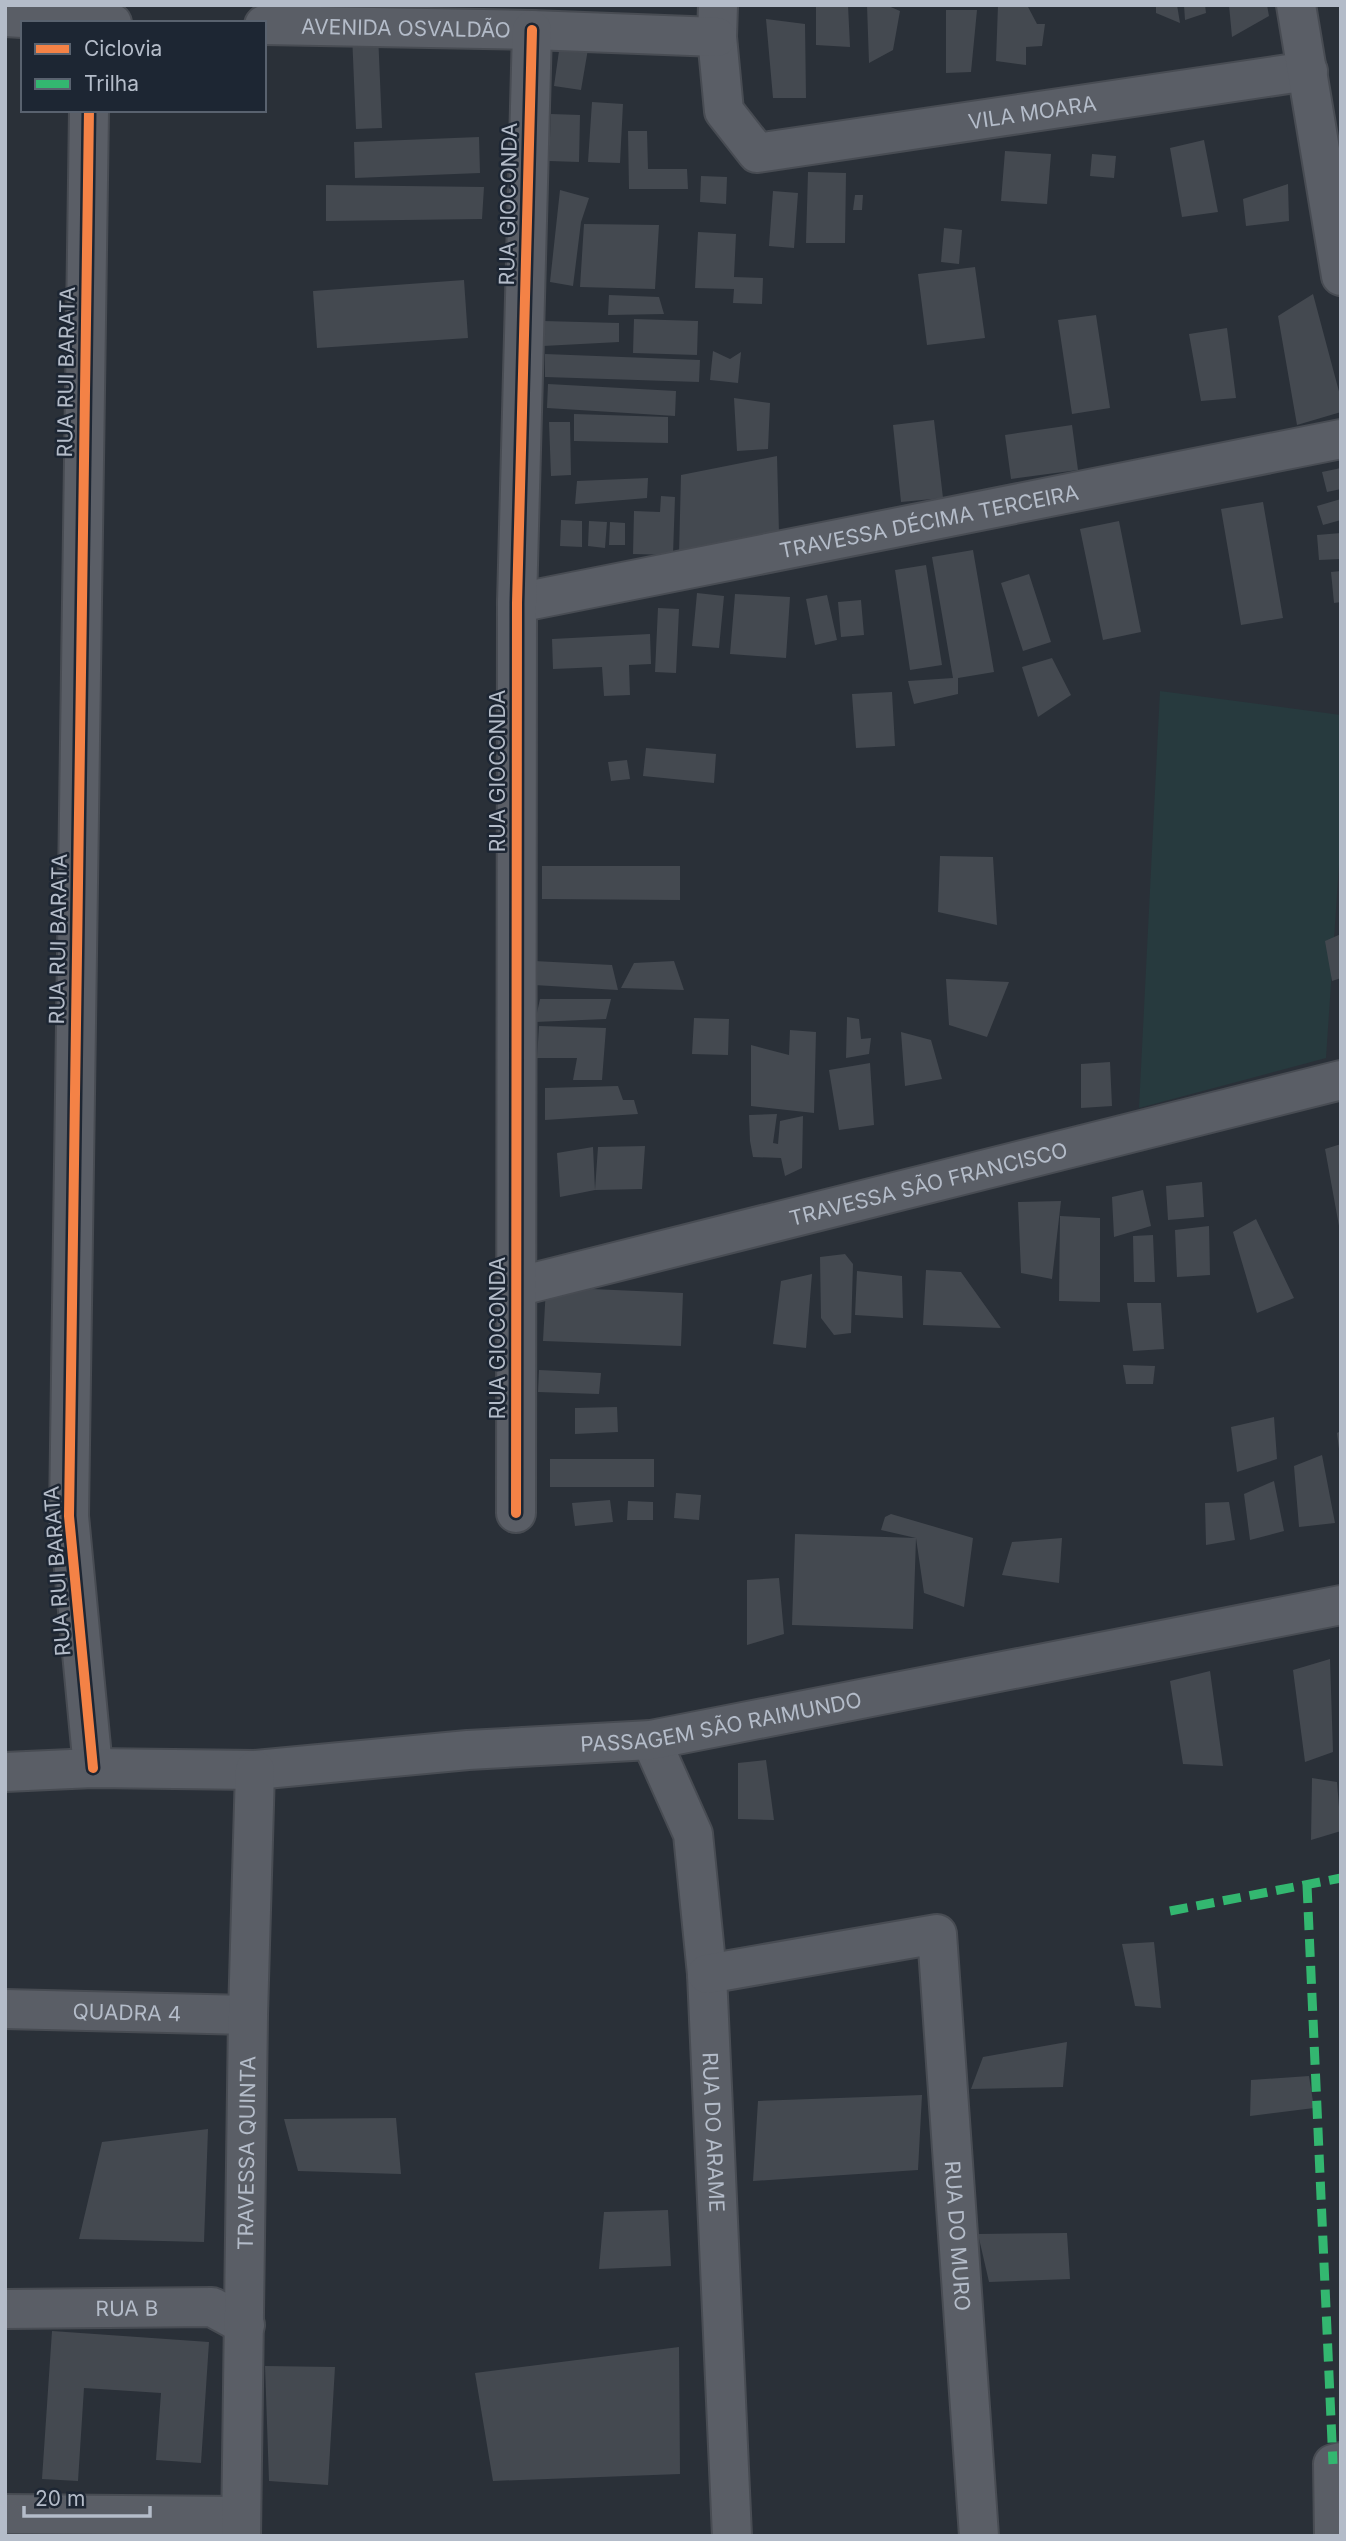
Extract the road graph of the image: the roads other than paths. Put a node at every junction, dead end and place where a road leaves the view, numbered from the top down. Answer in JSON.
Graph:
{"nodes":[{"id":1,"x":1296,"y":5,"type":"edge"},
{"id":2,"x":5,"y":18,"type":"edge"},
{"id":3,"x":56,"y":21,"type":"edge"},
{"id":4,"x":717,"y":21,"type":"edge"},
{"id":5,"x":266,"y":25,"type":"edge"},
{"id":6,"x":532,"y":30,"type":"junction"},
{"id":7,"x":1308,"y":71,"type":"junction"},
{"id":8,"x":89,"y":112,"type":"edge"},
{"id":9,"x":1341,"y":276,"type":"edge"},
{"id":10,"x":1341,"y":439,"type":"edge"},
{"id":11,"x":517,"y":603,"type":"junction"},
{"id":12,"x":1341,"y":1080,"type":"edge"},
{"id":13,"x":516,"y":1287,"type":"junction"},
{"id":14,"x":516,"y":1513,"type":"dead end"},
{"id":15,"x":1341,"y":1605,"type":"edge"},
{"id":16,"x":651,"y":1740,"type":"junction"},
{"id":17,"x":93,"y":1768,"type":"junction"},
{"id":18,"x":256,"y":1770,"type":"junction"},
{"id":19,"x":5,"y":1772,"type":"edge"},
{"id":20,"x":707,"y":1974,"type":"junction"},
{"id":21,"x":5,"y":2009,"type":"edge"},
{"id":22,"x":248,"y":2015,"type":"junction"},
{"id":23,"x":5,"y":2309,"type":"edge"},
{"id":24,"x":246,"y":2325,"type":"junction"},
{"id":25,"x":1341,"y":2462,"type":"edge"},
{"id":26,"x":5,"y":2514,"type":"edge"},
{"id":27,"x":241,"y":2526,"type":"edge"},
{"id":28,"x":732,"y":2536,"type":"edge"},
{"id":29,"x":979,"y":2536,"type":"edge"},
{"id":30,"x":1334,"y":2536,"type":"edge"}],
"edges":[{"from":1,"to":7,"type":"street"},
{"from":2,"to":3,"type":"street"},
{"from":4,"to":6,"type":"street","name":"AVENIDA OSVALDÃO"},
{"from":4,"to":7,"type":"street","name":"VILA MOARA"},
{"from":5,"to":6,"type":"street","name":"AVENIDA OSVALDÃO"},
{"from":6,"to":11,"type":"street","name":"RUA GIOCONDA"},
{"from":7,"to":9,"type":"street"},
{"from":8,"to":17,"type":"street","name":"RUA RUI BARATA"},
{"from":10,"to":11,"type":"street","name":"TRAVESSA DÉCIMA TERCEIRA"},
{"from":11,"to":13,"type":"street","name":"RUA GIOCONDA"},
{"from":12,"to":13,"type":"street","name":"TRAVESSA SÃO FRANCISCO"},
{"from":13,"to":14,"type":"street","name":"RUA GIOCONDA"},
{"from":15,"to":16,"type":"street","name":"PASSAGEM SÃO RAIMUNDO"},
{"from":16,"to":18,"type":"street","name":"PASSAGEM SÃO RAIMUNDO"},
{"from":16,"to":20,"type":"street","name":"RUA DO ARAME"},
{"from":17,"to":18,"type":"street","name":"PASSAGEM SÃO RAIMUNDO"},
{"from":17,"to":19,"type":"street","name":"PASSAGEM SÃO RAIMUNDO"},
{"from":18,"to":22,"type":"street","name":"TRAVESSA QUINTA"},
{"from":20,"to":28,"type":"street","name":"RUA DO ARAME"},
{"from":20,"to":29,"type":"street","name":"RUA DO MURO"},
{"from":21,"to":22,"type":"street","name":"QUADRA 4"},
{"from":22,"to":24,"type":"street","name":"TRAVESSA QUINTA"},
{"from":23,"to":24,"type":"street","name":"RUA B"},
{"from":24,"to":27,"type":"street","name":"TRAVESSA QUINTA"},
{"from":25,"to":30,"type":"street"},
{"from":26,"to":27,"type":"street"}]}
